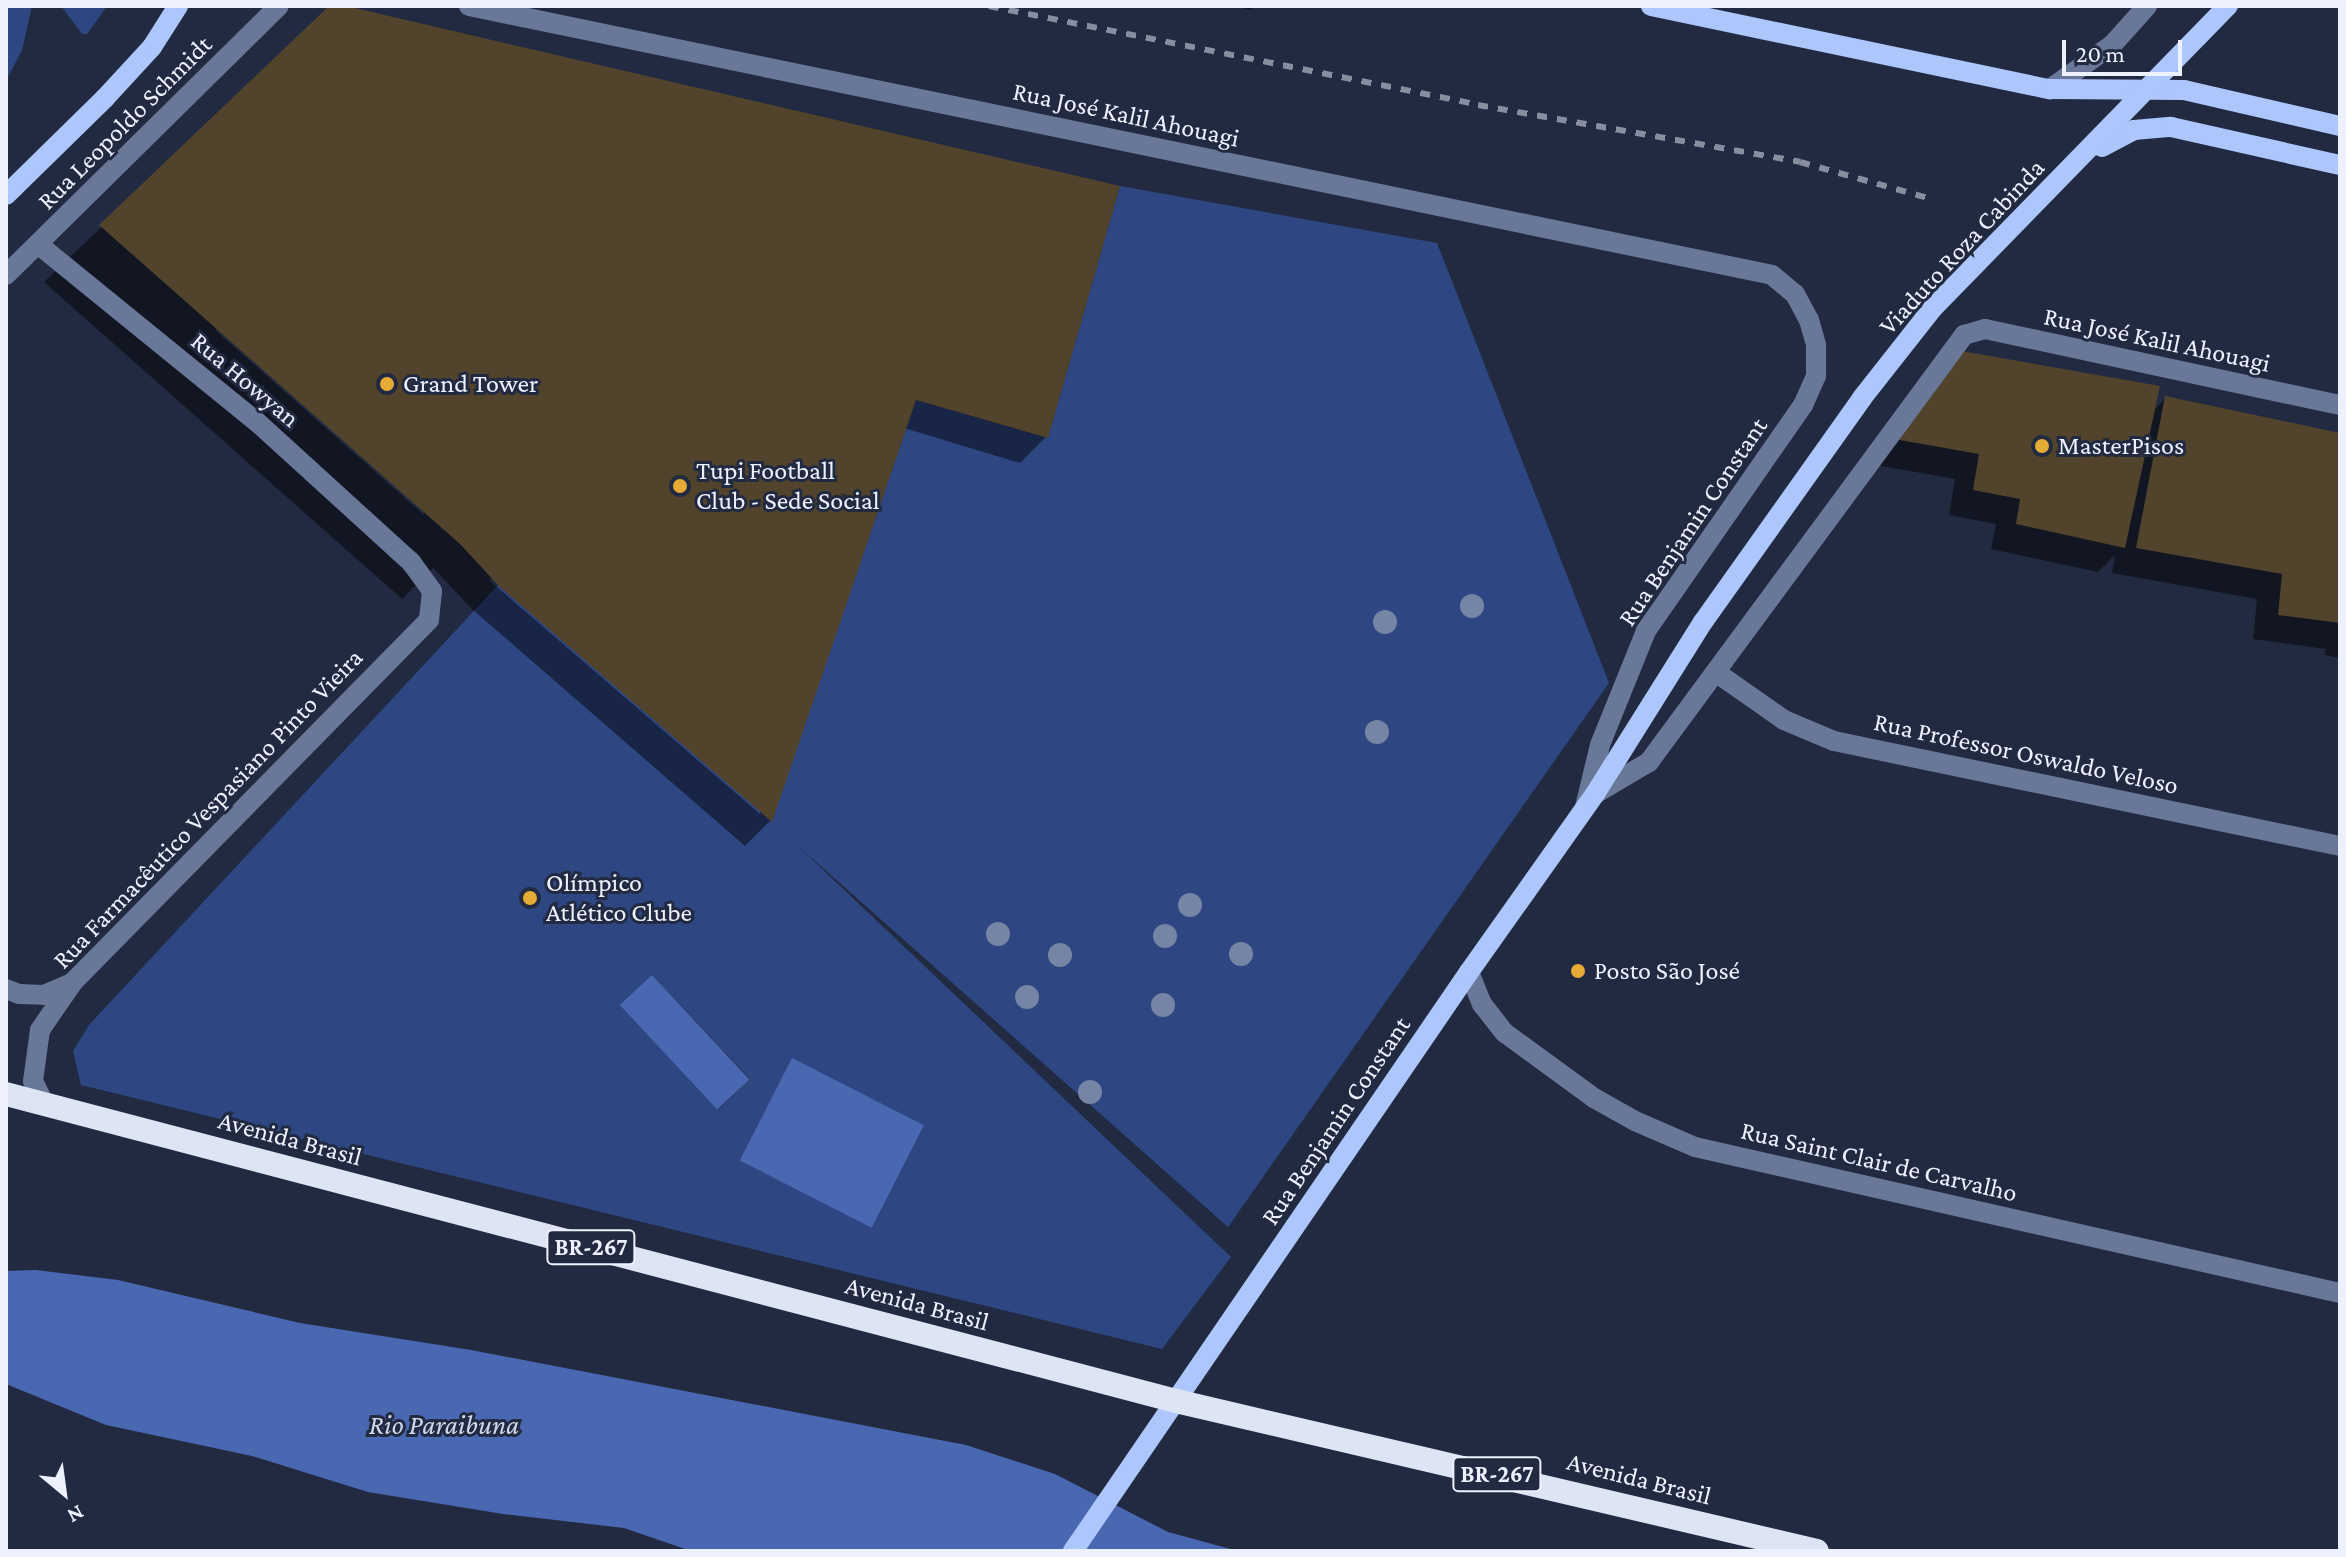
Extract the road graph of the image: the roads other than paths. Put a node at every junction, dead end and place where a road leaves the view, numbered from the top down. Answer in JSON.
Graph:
{"nodes":[{"id":1,"x":178,"y":6,"type":"edge"},
{"id":2,"x":279,"y":6,"type":"edge"},
{"id":3,"x":469,"y":6,"type":"edge"},
{"id":4,"x":1651,"y":6,"type":"edge"},
{"id":5,"x":2147,"y":6,"type":"edge"},
{"id":6,"x":2228,"y":6,"type":"edge"},
{"id":7,"x":2050,"y":89,"type":"junction"},
{"id":8,"x":2340,"y":126,"type":"edge"},
{"id":9,"x":2085,"y":156,"type":"junction"},
{"id":10,"x":2340,"y":165,"type":"edge"},
{"id":11,"x":6,"y":195,"type":"edge"},
{"id":12,"x":39,"y":245,"type":"junction"},
{"id":13,"x":6,"y":275,"type":"edge"},
{"id":14,"x":1772,"y":275,"type":"joint"},
{"id":15,"x":1964,"y":335,"type":"joint"},
{"id":16,"x":2340,"y":405,"type":"edge"},
{"id":17,"x":411,"y":562,"type":"joint"},
{"id":18,"x":1703,"y":622,"type":"joint"},
{"id":19,"x":1717,"y":673,"type":"junction"},
{"id":20,"x":1590,"y":802,"type":"junction"},
{"id":21,"x":2340,"y":846,"type":"edge"},
{"id":22,"x":1469,"y":972,"type":"junction"},
{"id":23,"x":73,"y":982,"type":"junction"},
{"id":24,"x":6,"y":989,"type":"edge"},
{"id":25,"x":6,"y":1094,"type":"edge"},
{"id":26,"x":44,"y":1104,"type":"junction"},
{"id":27,"x":2340,"y":1293,"type":"edge"},
{"id":28,"x":1176,"y":1401,"type":"junction"},
{"id":29,"x":1073,"y":1551,"type":"edge"},
{"id":30,"x":1817,"y":1551,"type":"edge"}],
"edges":[{"from":1,"to":11,"type":"main road"},
{"from":2,"to":12,"type":"street","name":"Rua Leopoldo Schmidt"},
{"from":3,"to":14,"type":"street","name":"Rua José Kalil Ahouagi"},
{"from":4,"to":7,"type":"main road"},
{"from":5,"to":7,"type":"street"},
{"from":6,"to":9,"type":"main road","name":"Viaduto Roza Cabinda"},
{"from":7,"to":8,"type":"main road"},
{"from":9,"to":10,"type":"main road"},
{"from":9,"to":18,"type":"main road","name":"Viaduto Roza Cabinda"},
{"from":12,"to":13,"type":"street","name":"Rua Leopoldo Schmidt"},
{"from":12,"to":17,"type":"street","name":"Rua Howyan"},
{"from":14,"to":20,"type":"street","name":"Rua Benjamin Constant"},
{"from":15,"to":16,"type":"street","name":"Rua José Kalil Ahouagi"},
{"from":15,"to":19,"type":"street","name":"Rua Benjamin Constant"},
{"from":17,"to":23,"type":"street","name":"Rua Farmacêutico Vespasiano Pinto Vieira"},
{"from":18,"to":20,"type":"main road","name":"Rua Benjamin Constant"},
{"from":19,"to":20,"type":"street","name":"Rua Benjamin Constant"},
{"from":19,"to":21,"type":"street","name":"Rua Professor Oswaldo Veloso"},
{"from":20,"to":22,"type":"main road","name":"Rua Benjamin Constant"},
{"from":22,"to":27,"type":"street","name":"Rua Saint Clair de Carvalho"},
{"from":22,"to":28,"type":"main road","name":"Rua Benjamin Constant"},
{"from":23,"to":24,"type":"street"},
{"from":23,"to":26,"type":"street","name":"Rua Farmacêutico Vespasiano Pinto Vieira"},
{"from":25,"to":26,"type":"highway","name":"Avenida Brasil","number":"BR-267"},
{"from":26,"to":28,"type":"highway","name":"Avenida Brasil","number":"BR-267"},
{"from":28,"to":29,"type":"main road","name":"Rua Benjamin Constant"},
{"from":28,"to":30,"type":"highway","name":"Avenida Brasil","number":"BR-267"}]}
